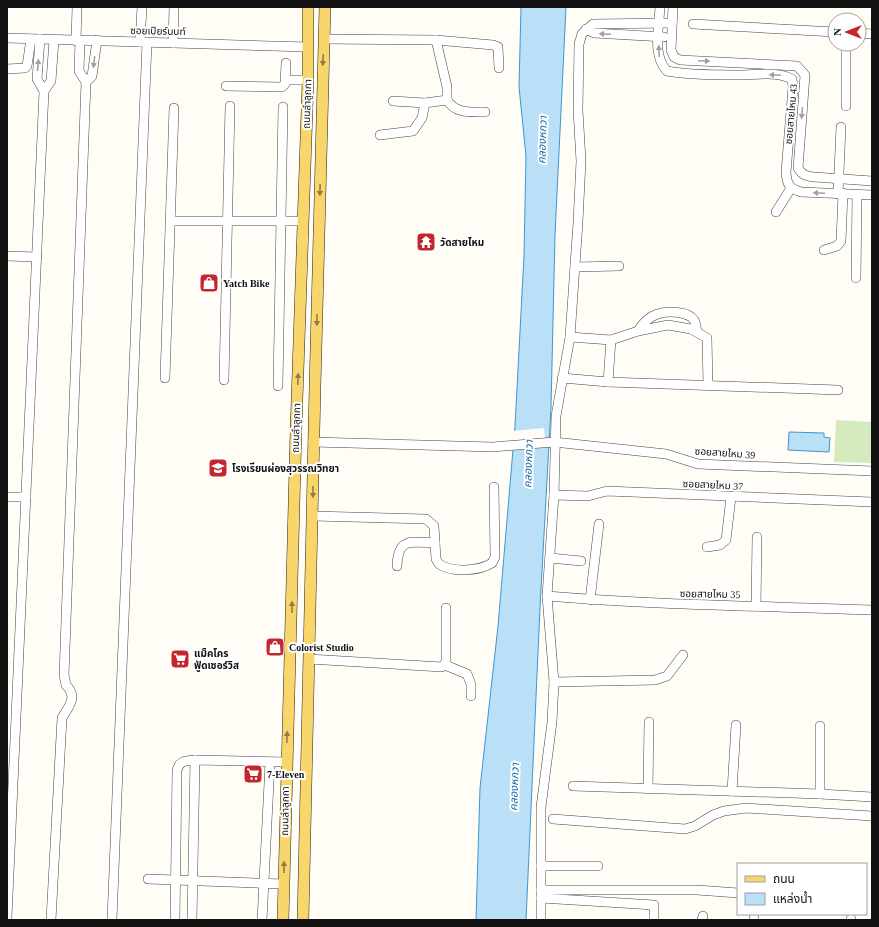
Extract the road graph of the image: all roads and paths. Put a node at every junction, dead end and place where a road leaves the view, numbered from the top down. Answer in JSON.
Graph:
{"nodes":[{"id":1,"x":77,"y":7,"type":"edge"},
{"id":2,"x":142,"y":7,"type":"edge"},
{"id":3,"x":174,"y":7,"type":"edge"},
{"id":4,"x":308,"y":7,"type":"edge"},
{"id":5,"x":326,"y":7,"type":"edge"},
{"id":6,"x":660,"y":7,"type":"edge"},
{"id":7,"x":673,"y":7,"type":"edge"},
{"id":8,"x":659,"y":22,"type":"junction"},
{"id":9,"x":672,"y":23,"type":"junction"},
{"id":10,"x":693,"y":24,"type":"dead end"},
{"id":11,"x":586,"y":29,"type":"junction"},
{"id":12,"x":827,"y":32,"type":"edge"},
{"id":13,"x":659,"y":37,"type":"junction"},
{"id":14,"x":672,"y":37,"type":"junction"},
{"id":15,"x":7,"y":38,"type":"edge"},
{"id":16,"x":36,"y":39,"type":"junction"},
{"id":17,"x":324,"y":39,"type":"junction"},
{"id":18,"x":54,"y":40,"type":"junction"},
{"id":19,"x":78,"y":40,"type":"junction"},
{"id":20,"x":97,"y":40,"type":"junction"},
{"id":21,"x":436,"y":40,"type":"junction"},
{"id":22,"x":144,"y":42,"type":"junction"},
{"id":23,"x":173,"y":43,"type":"junction"},
{"id":24,"x":308,"y":47,"type":"junction"},
{"id":25,"x":846,"y":52,"type":"edge"},
{"id":26,"x":286,"y":63,"type":"dead end"},
{"id":27,"x":499,"y":68,"type":"dead end"},
{"id":28,"x":7,"y":69,"type":"edge"},
{"id":29,"x":286,"y":80,"type":"junction"},
{"id":30,"x":308,"y":80,"type":"junction"},
{"id":31,"x":86,"y":82,"type":"junction"},
{"id":32,"x":226,"y":86,"type":"dead end"},
{"id":33,"x":44,"y":91,"type":"junction"},
{"id":34,"x":447,"y":100,"type":"junction"},
{"id":35,"x":393,"y":101,"type":"dead end"},
{"id":36,"x":425,"y":102,"type":"junction"},
{"id":37,"x":230,"y":106,"type":"dead end"},
{"id":38,"x":846,"y":106,"type":"dead end"},
{"id":39,"x":282,"y":107,"type":"dead end"},
{"id":40,"x":174,"y":108,"type":"dead end"},
{"id":41,"x":485,"y":112,"type":"dead end"},
{"id":42,"x":840,"y":127,"type":"dead end"},
{"id":43,"x":380,"y":135,"type":"dead end"},
{"id":44,"x":839,"y":180,"type":"junction"},
{"id":45,"x":872,"y":181,"type":"edge"},
{"id":46,"x":791,"y":188,"type":"junction"},
{"id":47,"x":840,"y":194,"type":"junction"},
{"id":48,"x":857,"y":195,"type":"junction"},
{"id":49,"x":872,"y":195,"type":"edge"},
{"id":50,"x":776,"y":212,"type":"dead end"},
{"id":51,"x":226,"y":220,"type":"junction"},
{"id":52,"x":171,"y":221,"type":"junction"},
{"id":53,"x":280,"y":221,"type":"junction"},
{"id":54,"x":303,"y":221,"type":"junction"},
{"id":55,"x":824,"y":250,"type":"dead end"},
{"id":56,"x":7,"y":256,"type":"edge"},
{"id":57,"x":36,"y":257,"type":"junction"},
{"id":58,"x":619,"y":266,"type":"dead end"},
{"id":59,"x":575,"y":267,"type":"junction"},
{"id":60,"x":318,"y":274,"type":"junction"},
{"id":61,"x":302,"y":276,"type":"junction"},
{"id":62,"x":856,"y":278,"type":"dead end"},
{"id":63,"x":638,"y":331,"type":"junction"},
{"id":64,"x":697,"y":332,"type":"junction"},
{"id":65,"x":570,"y":337,"type":"junction"},
{"id":66,"x":611,"y":340,"type":"junction"},
{"id":67,"x":165,"y":378,"type":"dead end"},
{"id":68,"x":562,"y":378,"type":"junction"},
{"id":69,"x":224,"y":380,"type":"dead end"},
{"id":70,"x":608,"y":382,"type":"junction"},
{"id":71,"x":708,"y":385,"type":"junction"},
{"id":72,"x":278,"y":386,"type":"dead end"},
{"id":73,"x":838,"y":390,"type":"dead end"},
{"id":74,"x":314,"y":442,"type":"junction"},
{"id":75,"x":552,"y":442,"type":"junction"},
{"id":76,"x":872,"y":471,"type":"edge"},
{"id":77,"x":494,"y":487,"type":"dead end"},
{"id":78,"x":554,"y":495,"type":"junction"},
{"id":79,"x":7,"y":497,"type":"edge"},
{"id":80,"x":26,"y":497,"type":"junction"},
{"id":81,"x":730,"y":497,"type":"junction"},
{"id":82,"x":872,"y":502,"type":"edge"},
{"id":83,"x":313,"y":516,"type":"junction"},
{"id":84,"x":599,"y":524,"type":"dead end"},
{"id":85,"x":757,"y":537,"type":"dead end"},
{"id":86,"x":435,"y":543,"type":"junction"},
{"id":87,"x":707,"y":547,"type":"dead end"},
{"id":88,"x":550,"y":558,"type":"junction"},
{"id":89,"x":580,"y":561,"type":"dead end"},
{"id":90,"x":397,"y":566,"type":"dead end"},
{"id":91,"x":547,"y":596,"type":"junction"},
{"id":92,"x":590,"y":600,"type":"junction"},
{"id":93,"x":756,"y":606,"type":"junction"},
{"id":94,"x":446,"y":608,"type":"dead end"},
{"id":95,"x":872,"y":610,"type":"edge"},
{"id":96,"x":683,"y":655,"type":"dead end"},
{"id":97,"x":309,"y":660,"type":"junction"},
{"id":98,"x":445,"y":665,"type":"junction"},
{"id":99,"x":554,"y":682,"type":"junction"},
{"id":100,"x":471,"y":696,"type":"dead end"},
{"id":101,"x":649,"y":722,"type":"dead end"},
{"id":102,"x":736,"y":725,"type":"dead end"},
{"id":103,"x":820,"y":726,"type":"dead end"},
{"id":104,"x":11,"y":759,"type":"edge"},
{"id":105,"x":195,"y":760,"type":"junction"},
{"id":106,"x":286,"y":762,"type":"junction"},
{"id":107,"x":270,"y":763,"type":"junction"},
{"id":108,"x":573,"y":786,"type":"dead end"},
{"id":109,"x":648,"y":789,"type":"junction"},
{"id":110,"x":732,"y":791,"type":"junction"},
{"id":111,"x":820,"y":794,"type":"junction"},
{"id":112,"x":872,"y":797,"type":"edge"},
{"id":113,"x":872,"y":816,"type":"edge"},
{"id":114,"x":553,"y":819,"type":"dead end"},
{"id":115,"x":177,"y":822,"type":"junction"},
{"id":116,"x":194,"y":822,"type":"junction"},
{"id":117,"x":541,"y":866,"type":"junction"},
{"id":118,"x":598,"y":866,"type":"dead end"},
{"id":119,"x":148,"y":879,"type":"dead end"},
{"id":120,"x":176,"y":880,"type":"junction"},
{"id":121,"x":193,"y":880,"type":"junction"},
{"id":122,"x":263,"y":883,"type":"junction"},
{"id":123,"x":284,"y":884,"type":"junction"},
{"id":124,"x":737,"y":893,"type":"edge"},
{"id":125,"x":541,"y":894,"type":"junction"},
{"id":126,"x":7,"y":918,"type":"edge"},
{"id":127,"x":51,"y":920,"type":"edge"},
{"id":128,"x":112,"y":920,"type":"edge"},
{"id":129,"x":175,"y":920,"type":"edge"},
{"id":130,"x":192,"y":920,"type":"edge"},
{"id":131,"x":262,"y":920,"type":"edge"},
{"id":132,"x":283,"y":920,"type":"edge"},
{"id":133,"x":303,"y":920,"type":"edge"},
{"id":134,"x":541,"y":920,"type":"edge"},
{"id":135,"x":654,"y":920,"type":"edge"}],
"edges":[{"from":1,"to":19,"type":"street"},
{"from":2,"to":22,"type":"street"},
{"from":3,"to":23,"type":"street"},
{"from":4,"to":24,"type":"main road","name":"ถนนลำลูกกา"},
{"from":5,"to":17,"type":"main road","name":"ถนนลำลูกกา"},
{"from":6,"to":8,"type":"street"},
{"from":7,"to":9,"type":"street","name":"ซอยสายไหม 43"},
{"from":8,"to":9,"type":"street"},
{"from":8,"to":11,"type":"street"},
{"from":8,"to":13,"type":"street"},
{"from":9,"to":14,"type":"street","name":"ซอยสายไหม 43"},
{"from":10,"to":12,"type":"street"},
{"from":13,"to":11,"type":"street","one_way":true},
{"from":11,"to":59,"type":"street"},
{"from":13,"to":14,"type":"street"},
{"from":46,"to":13,"type":"street","one_way":true},
{"from":14,"to":44,"type":"street","name":"ซอยสายไหม 43","one_way":true},
{"from":15,"to":16,"type":"street","name":"ซอยเปียร์นนท์"},
{"from":16,"to":18,"type":"street","name":"ซอยเปียร์นนท์"},
{"from":16,"to":28,"type":"street"},
{"from":33,"to":16,"type":"street","one_way":true},
{"from":17,"to":21,"type":"street"},
{"from":17,"to":60,"type":"main road","name":"ถนนลำลูกกา","one_way":true},
{"from":18,"to":19,"type":"street","name":"ซอยเปียร์นนท์"},
{"from":18,"to":33,"type":"street"},
{"from":19,"to":20,"type":"street","name":"ซอยเปียร์นนท์"},
{"from":19,"to":31,"type":"street"},
{"from":20,"to":22,"type":"street","name":"ซอยเปียร์นนท์"},
{"from":20,"to":31,"type":"street","one_way":true},
{"from":21,"to":27,"type":"street"},
{"from":21,"to":34,"type":"street"},
{"from":22,"to":23,"type":"street","name":"ซอยเปียร์นนท์"},
{"from":22,"to":128,"type":"street"},
{"from":23,"to":24,"type":"street","name":"ซอยเปียร์นนท์"},
{"from":24,"to":30,"type":"main road","name":"ถนนลำลูกกา"},
{"from":25,"to":38,"type":"street"},
{"from":26,"to":29,"type":"street"},
{"from":29,"to":30,"type":"street"},
{"from":29,"to":32,"type":"street"},
{"from":30,"to":54,"type":"main road","name":"ถนนลำลูกกา"},
{"from":31,"to":127,"type":"street"},
{"from":33,"to":57,"type":"street"},
{"from":34,"to":36,"type":"street"},
{"from":34,"to":41,"type":"street"},
{"from":35,"to":36,"type":"street"},
{"from":36,"to":43,"type":"street"},
{"from":37,"to":51,"type":"street"},
{"from":39,"to":53,"type":"street"},
{"from":40,"to":52,"type":"street"},
{"from":42,"to":44,"type":"street"},
{"from":44,"to":45,"type":"street","name":"ซอยสายไหม 43"},
{"from":44,"to":47,"type":"street"},
{"from":47,"to":46,"type":"street","one_way":true},
{"from":46,"to":50,"type":"street"},
{"from":47,"to":48,"type":"street"},
{"from":47,"to":55,"type":"street"},
{"from":48,"to":49,"type":"street"},
{"from":48,"to":62,"type":"street"},
{"from":51,"to":52,"type":"street"},
{"from":51,"to":53,"type":"street"},
{"from":51,"to":69,"type":"street"},
{"from":52,"to":67,"type":"street"},
{"from":53,"to":54,"type":"street"},
{"from":53,"to":72,"type":"street"},
{"from":54,"to":61,"type":"main road","name":"ถนนลำลูกกา"},
{"from":56,"to":57,"type":"street"},
{"from":57,"to":80,"type":"street"},
{"from":58,"to":59,"type":"street"},
{"from":59,"to":65,"type":"street"},
{"from":60,"to":61,"type":"main road"},
{"from":60,"to":74,"type":"main road","name":"ถนนลำลูกกา","one_way":true},
{"from":106,"to":61,"type":"main road","name":"ถนนลำลูกกา","one_way":true},
{"from":63,"to":64,"type":"street"},
{"from":63,"to":64,"type":"street"},
{"from":63,"to":66,"type":"street"},
{"from":64,"to":71,"type":"street"},
{"from":65,"to":66,"type":"street"},
{"from":65,"to":68,"type":"street"},
{"from":66,"to":70,"type":"street"},
{"from":68,"to":70,"type":"street"},
{"from":68,"to":75,"type":"street"},
{"from":70,"to":71,"type":"street"},
{"from":71,"to":73,"type":"street"},
{"from":74,"to":75,"type":"street","name":"ซอยสายไหม 39"},
{"from":74,"to":83,"type":"main road","name":"ถนนลำลูกกา","one_way":true},
{"from":75,"to":76,"type":"street","name":"ซอยสายไหม 39"},
{"from":75,"to":78,"type":"street"},
{"from":77,"to":86,"type":"street"},
{"from":78,"to":81,"type":"street","name":"ซอยสายไหม 37"},
{"from":78,"to":88,"type":"street"},
{"from":79,"to":80,"type":"street"},
{"from":80,"to":104,"type":"street"},
{"from":81,"to":82,"type":"street","name":"ซอยสายไหม 37"},
{"from":81,"to":87,"type":"street"},
{"from":83,"to":86,"type":"street"},
{"from":83,"to":97,"type":"main road","name":"ถนนลำลูกกา"},
{"from":84,"to":92,"type":"street"},
{"from":85,"to":93,"type":"street"},
{"from":86,"to":90,"type":"street"},
{"from":88,"to":89,"type":"street"},
{"from":88,"to":91,"type":"street"},
{"from":91,"to":92,"type":"street","name":"ซอยสายไหม 35"},
{"from":91,"to":99,"type":"street"},
{"from":92,"to":93,"type":"street","name":"ซอยสายไหม 35"},
{"from":93,"to":95,"type":"street","name":"ซอยสายไหม 35"},
{"from":94,"to":98,"type":"street"},
{"from":96,"to":99,"type":"street"},
{"from":97,"to":98,"type":"street"},
{"from":97,"to":133,"type":"main road","name":"ถนนลำลูกกา"},
{"from":98,"to":100,"type":"street"},
{"from":99,"to":117,"type":"street"},
{"from":101,"to":109,"type":"street"},
{"from":102,"to":110,"type":"street"},
{"from":103,"to":111,"type":"street"},
{"from":104,"to":126,"type":"street"},
{"from":105,"to":107,"type":"street"},
{"from":105,"to":115,"type":"street"},
{"from":105,"to":116,"type":"street"},
{"from":106,"to":107,"type":"street"},
{"from":123,"to":106,"type":"main road","name":"ถนนลำลูกกา","one_way":true},
{"from":107,"to":122,"type":"street"},
{"from":108,"to":109,"type":"street"},
{"from":109,"to":110,"type":"street"},
{"from":110,"to":111,"type":"street"},
{"from":111,"to":112,"type":"street"},
{"from":113,"to":114,"type":"street"},
{"from":115,"to":116,"type":"street"},
{"from":115,"to":120,"type":"street"},
{"from":116,"to":121,"type":"street"},
{"from":117,"to":118,"type":"street"},
{"from":117,"to":125,"type":"street"},
{"from":119,"to":120,"type":"street"},
{"from":120,"to":121,"type":"street"},
{"from":120,"to":129,"type":"street"},
{"from":121,"to":122,"type":"street"},
{"from":121,"to":130,"type":"street"},
{"from":122,"to":123,"type":"street"},
{"from":122,"to":131,"type":"street"},
{"from":123,"to":132,"type":"main road","name":"ถนนลำลูกกา"},
{"from":124,"to":125,"type":"street"},
{"from":125,"to":134,"type":"street"},
{"from":125,"to":135,"type":"street"}]}
